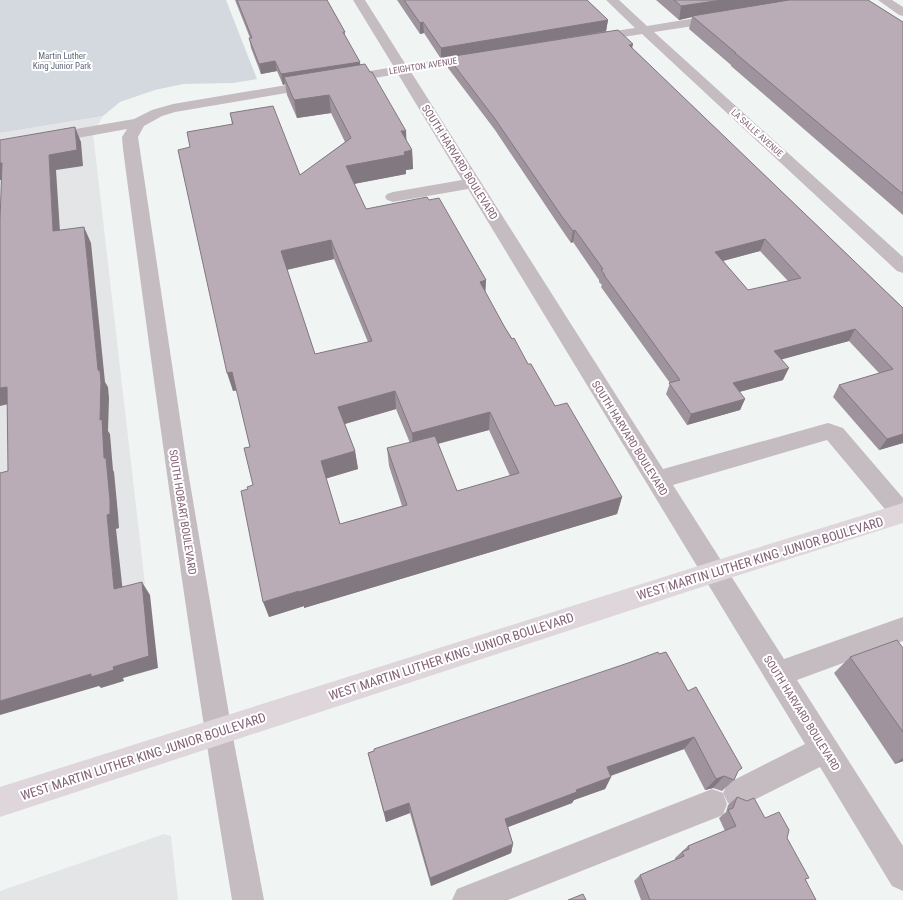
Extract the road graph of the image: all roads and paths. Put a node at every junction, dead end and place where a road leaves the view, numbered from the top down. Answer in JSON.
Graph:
{"nodes":[{"id":1,"x":359,"y":0,"type":"edge"},
{"id":2,"x":612,"y":0,"type":"edge"},
{"id":3,"x":884,"y":0,"type":"edge"},
{"id":4,"x":903,"y":12,"type":"edge"},
{"id":5,"x":731,"y":16,"type":"edge"},
{"id":6,"x":644,"y":30,"type":"junction"},
{"id":7,"x":581,"y":40,"type":"edge"},
{"id":8,"x":490,"y":55,"type":"edge"},
{"id":9,"x":402,"y":70,"type":"junction"},
{"id":10,"x":138,"y":124,"type":"junction"},
{"id":11,"x":0,"y":147,"type":"edge"},
{"id":12,"x":472,"y":182,"type":"junction"},
{"id":13,"x":393,"y":197,"type":"dead end"},
{"id":14,"x":903,"y":266,"type":"edge"},
{"id":15,"x":657,"y":480,"type":"junction"},
{"id":16,"x":902,"y":513,"type":"edge"},
{"id":17,"x":714,"y":572,"type":"junction"},
{"id":18,"x":903,"y":629,"type":"edge"},
{"id":19,"x":777,"y":674,"type":"junction"},
{"id":20,"x":218,"y":732,"type":"junction"},
{"id":21,"x":825,"y":749,"type":"junction"},
{"id":22,"x":0,"y":802,"type":"edge"},
{"id":23,"x":903,"y":874,"type":"edge"},
{"id":24,"x":248,"y":900,"type":"edge"},
{"id":25,"x":468,"y":900,"type":"edge"}],
"edges":[{"from":1,"to":9,"type":"street","name":"SOUTH HARVARD BOULEVARD"},
{"from":2,"to":6,"type":"street","name":"LA SALLE AVENUE"},
{"from":3,"to":4,"type":"street"},
{"from":5,"to":6,"type":"street"},
{"from":6,"to":7,"type":"street"},
{"from":6,"to":14,"type":"street","name":"LA SALLE AVENUE"},
{"from":8,"to":9,"type":"street","name":"LEIGHTON AVENUE"},
{"from":9,"to":10,"type":"street","name":"LEIGHTON AVENUE"},
{"from":9,"to":12,"type":"street","name":"SOUTH HARVARD BOULEVARD"},
{"from":10,"to":11,"type":"street"},
{"from":10,"to":20,"type":"street","name":"SOUTH HOBART BOULEVARD"},
{"from":12,"to":13,"type":"street"},
{"from":12,"to":15,"type":"street","name":"SOUTH HARVARD BOULEVARD"},
{"from":15,"to":16,"type":"street"},
{"from":15,"to":17,"type":"street","name":"SOUTH HARVARD BOULEVARD"},
{"from":16,"to":17,"type":"main road","name":"WEST MARTIN LUTHER KING JUNIOR BOULEVARD"},
{"from":17,"to":19,"type":"street","name":"SOUTH HARVARD BOULEVARD"},
{"from":17,"to":20,"type":"main road","name":"WEST MARTIN LUTHER KING JUNIOR BOULEVARD"},
{"from":18,"to":19,"type":"street"},
{"from":19,"to":21,"type":"street","name":"SOUTH HARVARD BOULEVARD"},
{"from":20,"to":22,"type":"main road","name":"WEST MARTIN LUTHER KING JUNIOR BOULEVARD"},
{"from":20,"to":24,"type":"street","name":"SOUTH HOBART BOULEVARD"},
{"from":21,"to":23,"type":"street","name":"SOUTH HARVARD BOULEVARD"},
{"from":21,"to":25,"type":"street"}]}
